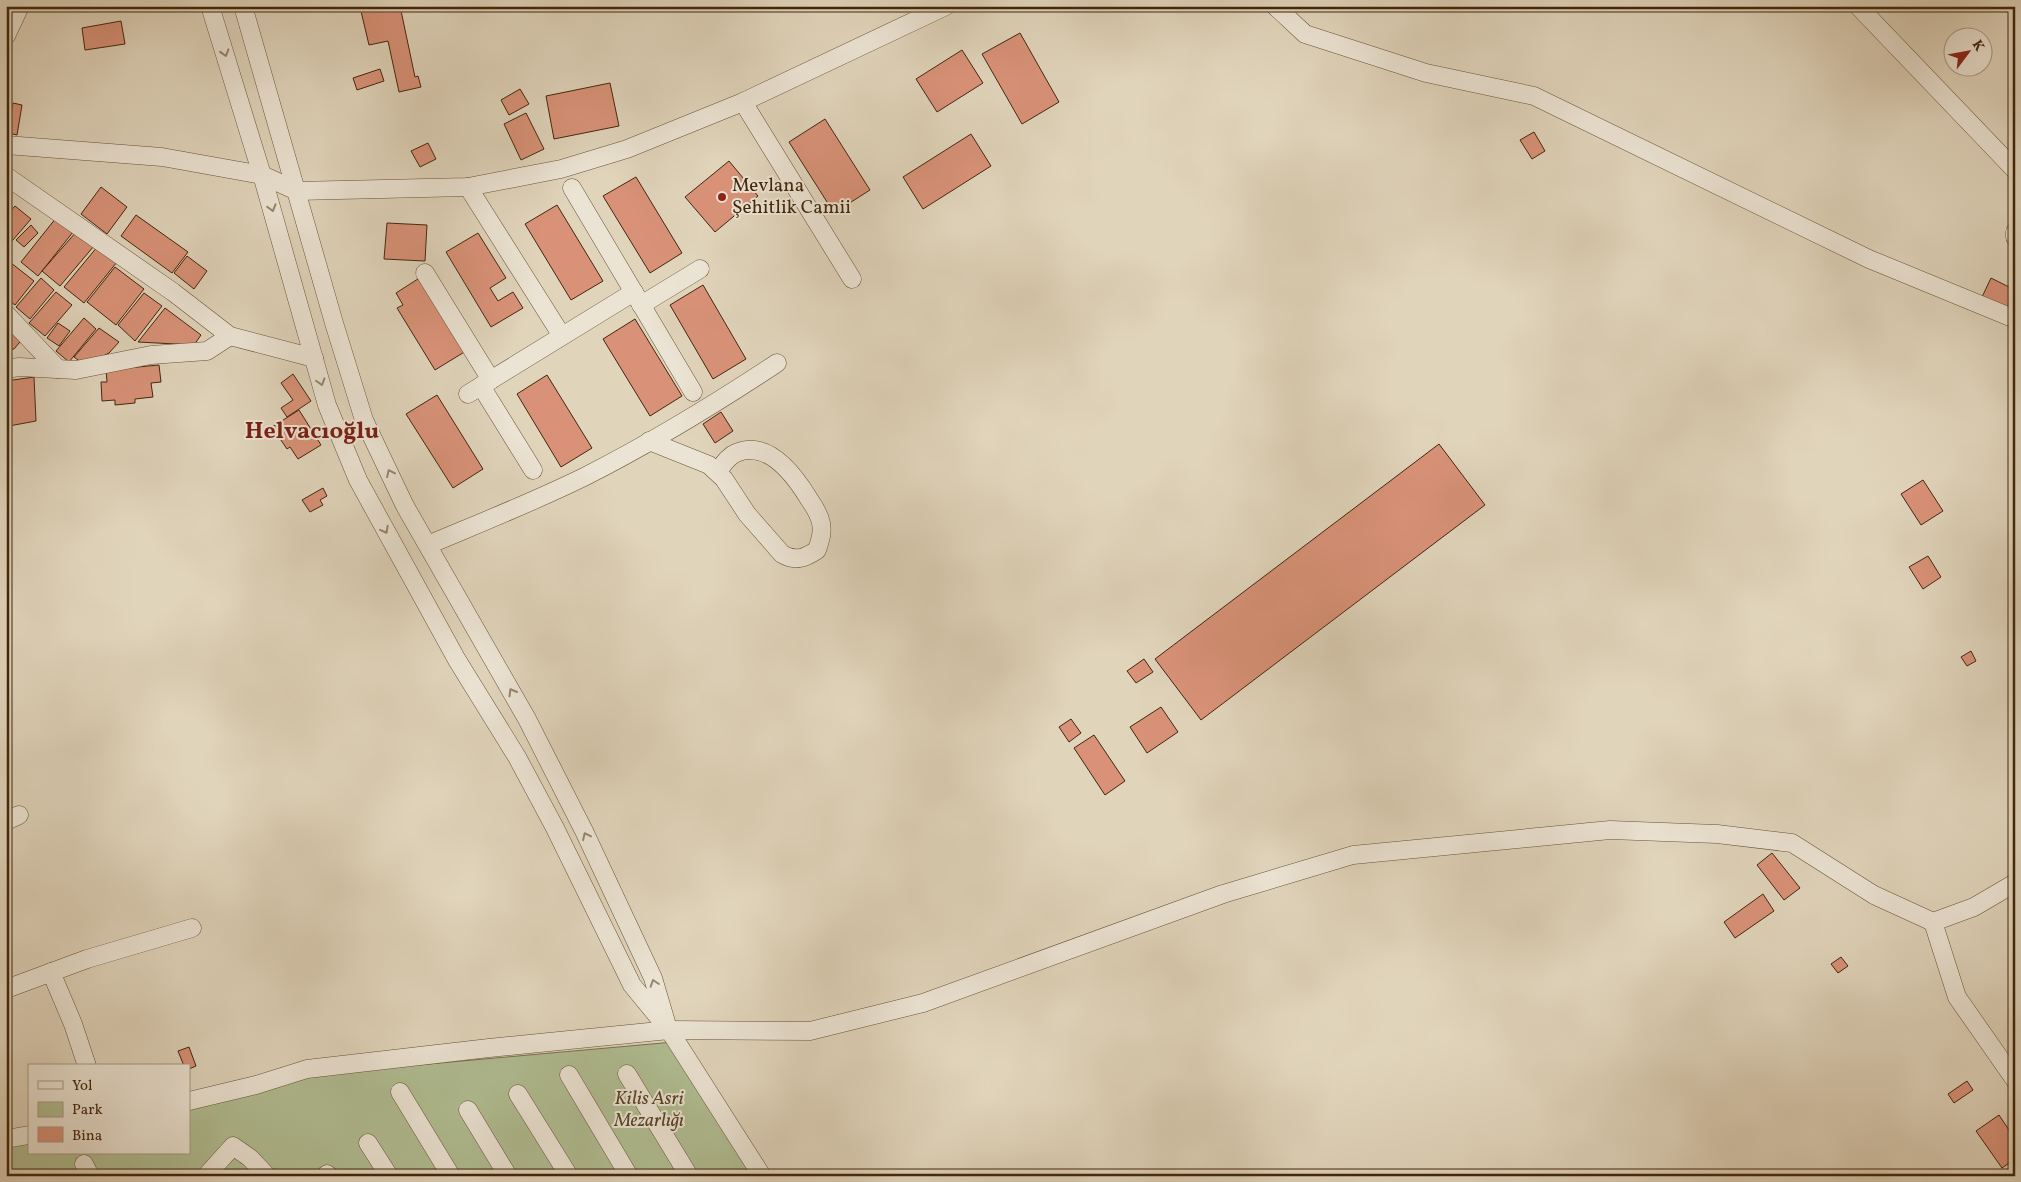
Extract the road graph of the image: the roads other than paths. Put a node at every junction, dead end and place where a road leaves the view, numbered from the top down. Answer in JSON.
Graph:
{"nodes":[{"id":1,"x":20,"y":6,"type":"edge"},
{"id":2,"x":210,"y":6,"type":"edge"},
{"id":3,"x":243,"y":6,"type":"edge"},
{"id":4,"x":946,"y":6,"type":"edge"},
{"id":5,"x":1275,"y":6,"type":"edge"},
{"id":6,"x":1858,"y":6,"type":"edge"},
{"id":7,"x":6,"y":36,"type":"edge"},
{"id":8,"x":743,"y":102,"type":"junction"},
{"id":9,"x":6,"y":145,"type":"edge"},
{"id":10,"x":2015,"y":170,"type":"edge"},
{"id":11,"x":262,"y":174,"type":"junction"},
{"id":12,"x":6,"y":176,"type":"edge"},
{"id":13,"x":468,"y":187,"type":"junction"},
{"id":14,"x":572,"y":188,"type":"dead end"},
{"id":15,"x":297,"y":191,"type":"junction"},
{"id":16,"x":2015,"y":232,"type":"edge"},
{"id":17,"x":2015,"y":238,"type":"edge"},
{"id":18,"x":700,"y":268,"type":"dead end"},
{"id":19,"x":424,"y":273,"type":"dead end"},
{"id":20,"x":852,"y":279,"type":"dead end"},
{"id":21,"x":638,"y":298,"type":"junction"},
{"id":22,"x":6,"y":314,"type":"edge"},
{"id":23,"x":2015,"y":319,"type":"edge"},
{"id":24,"x":230,"y":336,"type":"junction"},
{"id":25,"x":562,"y":336,"type":"junction"},
{"id":26,"x":314,"y":358,"type":"junction"},
{"id":27,"x":777,"y":363,"type":"dead end"},
{"id":28,"x":6,"y":369,"type":"edge"},
{"id":29,"x":58,"y":369,"type":"junction"},
{"id":30,"x":480,"y":387,"type":"junction"},
{"id":31,"x":694,"y":392,"type":"dead end"},
{"id":32,"x":649,"y":441,"type":"junction"},
{"id":33,"x":533,"y":470,"type":"dead end"},
{"id":34,"x":717,"y":472,"type":"junction"},
{"id":35,"x":428,"y":545,"type":"junction"},
{"id":36,"x":2015,"y":883,"type":"edge"},
{"id":37,"x":1933,"y":922,"type":"junction"},
{"id":38,"x":192,"y":928,"type":"dead end"},
{"id":39,"x":51,"y":972,"type":"junction"},
{"id":40,"x":6,"y":989,"type":"edge"},
{"id":41,"x":668,"y":1030,"type":"junction"},
{"id":42,"x":86,"y":1064,"type":"edge"},
{"id":43,"x":627,"y":1074,"type":"dead end"},
{"id":44,"x":569,"y":1075,"type":"dead end"},
{"id":45,"x":2015,"y":1080,"type":"edge"},
{"id":46,"x":400,"y":1092,"type":"dead end"},
{"id":47,"x":518,"y":1094,"type":"dead end"},
{"id":48,"x":190,"y":1101,"type":"edge"},
{"id":49,"x":468,"y":1110,"type":"dead end"},
{"id":50,"x":28,"y":1135,"type":"edge"},
{"id":51,"x":6,"y":1139,"type":"edge"},
{"id":52,"x":368,"y":1143,"type":"dead end"},
{"id":53,"x":206,"y":1176,"type":"edge"},
{"id":54,"x":267,"y":1176,"type":"edge"},
{"id":55,"x":389,"y":1176,"type":"edge"},
{"id":56,"x":451,"y":1176,"type":"edge"},
{"id":57,"x":508,"y":1176,"type":"edge"},
{"id":58,"x":569,"y":1176,"type":"edge"},
{"id":59,"x":629,"y":1176,"type":"edge"},
{"id":60,"x":690,"y":1176,"type":"edge"},
{"id":61,"x":762,"y":1176,"type":"edge"}],
"edges":[{"from":1,"to":7,"type":"street"},
{"from":2,"to":11,"type":"street","one_way":true},
{"from":3,"to":15,"type":"street"},
{"from":4,"to":8,"type":"street"},
{"from":5,"to":23,"type":"street"},
{"from":6,"to":10,"type":"street"},
{"from":8,"to":13,"type":"street"},
{"from":8,"to":20,"type":"street"},
{"from":9,"to":11,"type":"street"},
{"from":11,"to":15,"type":"street"},
{"from":11,"to":26,"type":"street","one_way":true},
{"from":12,"to":24,"type":"street"},
{"from":13,"to":15,"type":"street"},
{"from":13,"to":25,"type":"street"},
{"from":14,"to":21,"type":"street"},
{"from":35,"to":15,"type":"street","one_way":true},
{"from":16,"to":17,"type":"street"},
{"from":18,"to":21,"type":"street"},
{"from":19,"to":30,"type":"street"},
{"from":21,"to":25,"type":"street"},
{"from":21,"to":31,"type":"street"},
{"from":22,"to":29,"type":"street"},
{"from":24,"to":26,"type":"street"},
{"from":24,"to":29,"type":"street"},
{"from":25,"to":30,"type":"street"},
{"from":26,"to":41,"type":"street","one_way":true},
{"from":27,"to":32,"type":"street"},
{"from":28,"to":29,"type":"street"},
{"from":30,"to":33,"type":"street"},
{"from":32,"to":34,"type":"street"},
{"from":32,"to":35,"type":"street"},
{"from":34,"to":34,"type":"street"},
{"from":41,"to":35,"type":"street","one_way":true},
{"from":36,"to":37,"type":"street"},
{"from":37,"to":41,"type":"street"},
{"from":37,"to":45,"type":"street"},
{"from":38,"to":39,"type":"street"},
{"from":39,"to":40,"type":"street"},
{"from":39,"to":42,"type":"street"},
{"from":41,"to":48,"type":"street"},
{"from":41,"to":61,"type":"street"},
{"from":43,"to":60,"type":"street"},
{"from":44,"to":59,"type":"street"},
{"from":46,"to":56,"type":"street"},
{"from":47,"to":58,"type":"street"},
{"from":49,"to":57,"type":"street"},
{"from":50,"to":51,"type":"street"},
{"from":52,"to":55,"type":"street"},
{"from":53,"to":54,"type":"street"}]}
